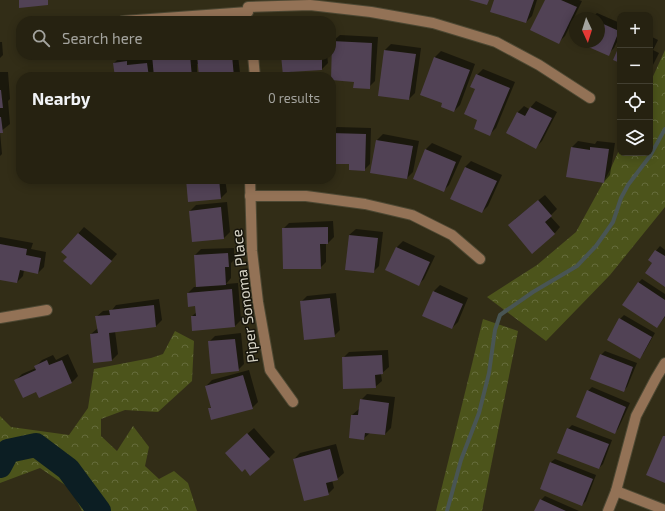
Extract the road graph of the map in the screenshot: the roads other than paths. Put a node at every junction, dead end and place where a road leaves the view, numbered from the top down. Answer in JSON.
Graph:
{"nodes":[{"id":1,"x":248,"y":10,"type":"edge"},
{"id":2,"x":180,"y":16,"type":"edge"},
{"id":3,"x":253,"y":60,"type":"edge"},
{"id":4,"x":254,"y":72,"type":"edge"},
{"id":5,"x":590,"y":98,"type":"dead end"},
{"id":6,"x":250,"y":184,"type":"edge"},
{"id":7,"x":250,"y":196,"type":"junction"},
{"id":8,"x":480,"y":259,"type":"dead end"},
{"id":9,"x":47,"y":310,"type":"dead end"},
{"id":10,"x":0,"y":318,"type":"edge"},
{"id":11,"x":665,"y":363,"type":"edge"},
{"id":12,"x":293,"y":402,"type":"dead end"},
{"id":13,"x":616,"y":491,"type":"junction"},
{"id":14,"x":665,"y":510,"type":"edge"},
{"id":15,"x":608,"y":511,"type":"edge"}],
"edges":[{"from":1,"to":2,"type":"street"},
{"from":1,"to":5,"type":"street"},
{"from":3,"to":4,"type":"street"},
{"from":6,"to":7,"type":"street","name":"Piper Sonoma Place"},
{"from":7,"to":8,"type":"street"},
{"from":7,"to":12,"type":"street","name":"Piper Sonoma Place"},
{"from":9,"to":10,"type":"street"},
{"from":11,"to":13,"type":"street"},
{"from":13,"to":14,"type":"street"},
{"from":13,"to":15,"type":"street"}]}
